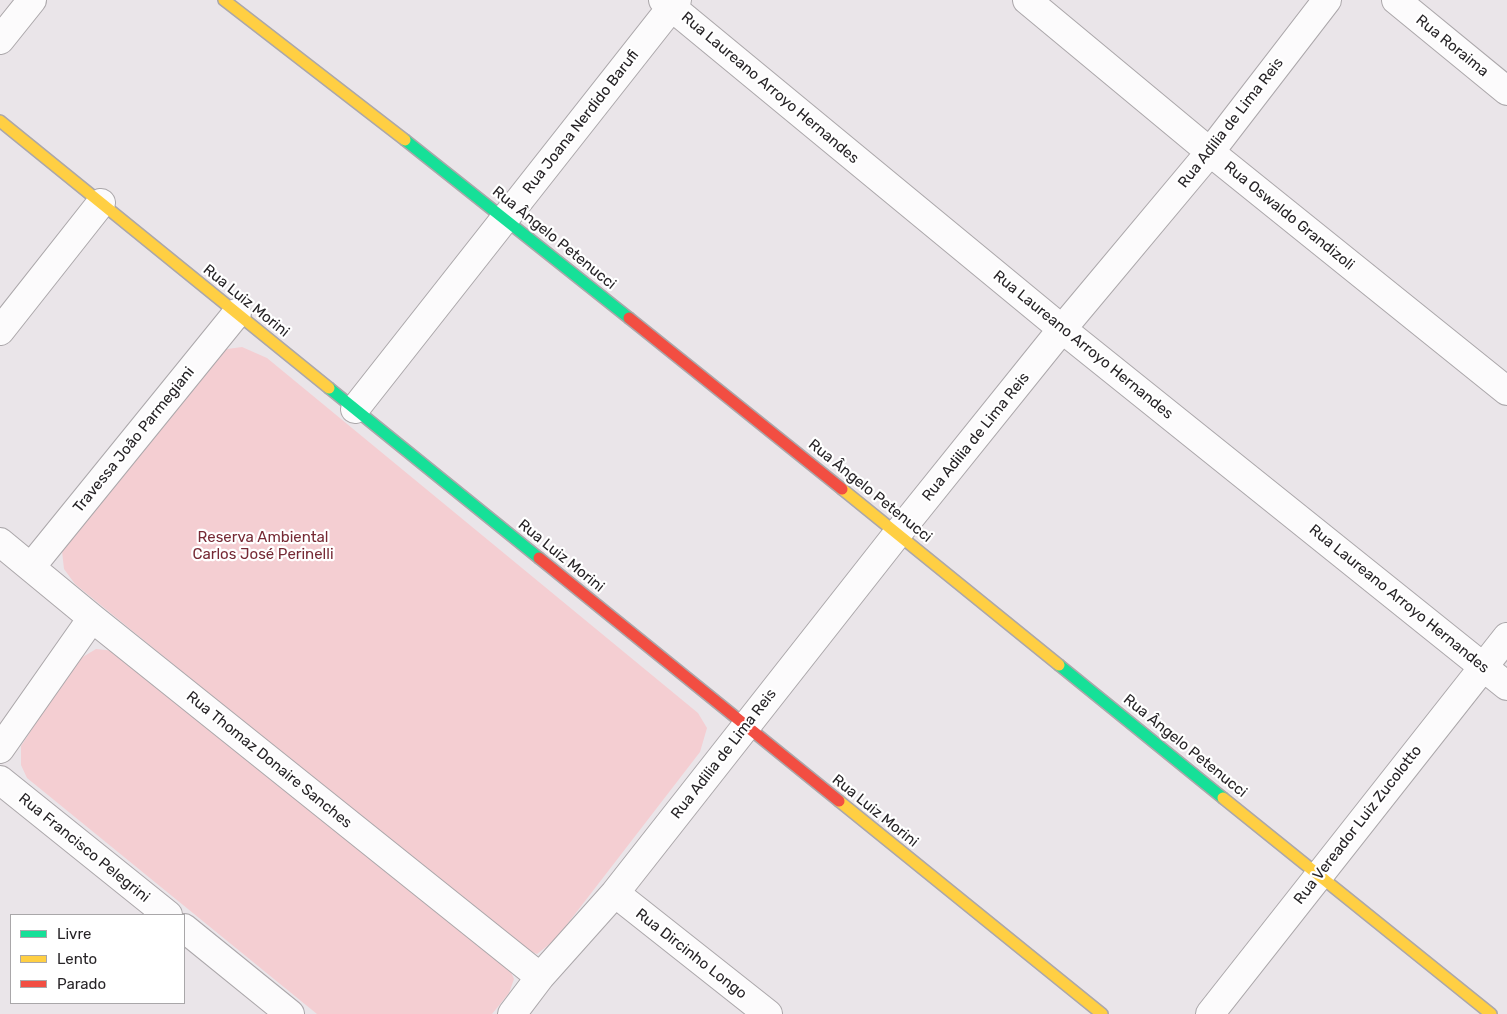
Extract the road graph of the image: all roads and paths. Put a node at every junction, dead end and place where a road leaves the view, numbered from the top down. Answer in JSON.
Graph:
{"nodes":[{"id":1,"x":32,"y":0,"type":"edge"},
{"id":2,"x":224,"y":0,"type":"edge"},
{"id":3,"x":1027,"y":0,"type":"edge"},
{"id":4,"x":1327,"y":0,"type":"edge"},
{"id":5,"x":1396,"y":0,"type":"edge"},
{"id":6,"x":670,"y":2,"type":"edge"},
{"id":7,"x":0,"y":40,"type":"edge"},
{"id":8,"x":1507,"y":91,"type":"edge"},
{"id":9,"x":0,"y":121,"type":"edge"},
{"id":10,"x":1210,"y":152,"type":"junction"},
{"id":11,"x":101,"y":203,"type":"junction"},
{"id":12,"x":506,"y":218,"type":"junction"},
{"id":13,"x":237,"y":313,"type":"junction"},
{"id":14,"x":1062,"y":329,"type":"junction"},
{"id":15,"x":0,"y":332,"type":"edge"},
{"id":16,"x":1507,"y":391,"type":"edge"},
{"id":17,"x":355,"y":409,"type":"junction"},
{"id":18,"x":898,"y":533,"type":"junction"},
{"id":19,"x":0,"y":542,"type":"edge"},
{"id":20,"x":31,"y":567,"type":"junction"},
{"id":21,"x":92,"y":618,"type":"junction"},
{"id":22,"x":1507,"y":637,"type":"edge"},
{"id":23,"x":1483,"y":666,"type":"junction"},
{"id":24,"x":1507,"y":686,"type":"edge"},
{"id":25,"x":746,"y":726,"type":"junction"},
{"id":26,"x":0,"y":749,"type":"edge"},
{"id":27,"x":0,"y":780,"type":"edge"},
{"id":28,"x":1320,"y":874,"type":"junction"},
{"id":29,"x":615,"y":893,"type":"junction"},
{"id":30,"x":167,"y":914,"type":"edge"},
{"id":31,"x":185,"y":929,"type":"edge"},
{"id":32,"x":540,"y":977,"type":"junction"},
{"id":33,"x":290,"y":1014,"type":"edge"},
{"id":34,"x":512,"y":1014,"type":"edge"},
{"id":35,"x":768,"y":1014,"type":"edge"},
{"id":36,"x":1102,"y":1014,"type":"edge"},
{"id":37,"x":1210,"y":1014,"type":"edge"},
{"id":38,"x":1491,"y":1014,"type":"edge"}],
"edges":[{"from":1,"to":7,"type":"street"},
{"from":2,"to":12,"type":"street","name":"Rua Ângelo Petenucci"},
{"from":3,"to":10,"type":"street","name":"Rua Oswaldo Grandizoli"},
{"from":4,"to":10,"type":"street","name":"Rua Adilia de Lima Reis"},
{"from":5,"to":8,"type":"street","name":"Rua Roraima"},
{"from":6,"to":12,"type":"street","name":"Rua Joana Nerdido Barufi"},
{"from":6,"to":14,"type":"street","name":"Rua Laureano Arroyo Hernandes"},
{"from":9,"to":11,"type":"street","name":"Rua Luiz Morini"},
{"from":10,"to":14,"type":"street","name":"Rua Adilia de Lima Reis"},
{"from":10,"to":16,"type":"street","name":"Rua Oswaldo Grandizoli"},
{"from":11,"to":13,"type":"street","name":"Rua Luiz Morini"},
{"from":11,"to":15,"type":"street"},
{"from":12,"to":17,"type":"street","name":"Rua Joana Nerdido Barufi"},
{"from":12,"to":18,"type":"street","name":"Rua Ângelo Petenucci"},
{"from":13,"to":17,"type":"street","name":"Rua Luiz Morini"},
{"from":13,"to":20,"type":"street","name":"Travessa João Parmegiani"},
{"from":14,"to":18,"type":"street","name":"Rua Adilia de Lima Reis"},
{"from":14,"to":23,"type":"street","name":"Rua Laureano Arroyo Hernandes"},
{"from":17,"to":25,"type":"street","name":"Rua Luiz Morini"},
{"from":18,"to":25,"type":"street","name":"Rua Adilia de Lima Reis"},
{"from":18,"to":28,"type":"street","name":"Rua Ângelo Petenucci"},
{"from":19,"to":20,"type":"street","name":"Rua Thomaz Donaire Sanches"},
{"from":20,"to":21,"type":"street","name":"Rua Thomaz Donaire Sanches"},
{"from":21,"to":26,"type":"street"},
{"from":21,"to":32,"type":"street","name":"Rua Thomaz Donaire Sanches"},
{"from":22,"to":23,"type":"street","name":"Rua Vereador Luiz Zucolotto"},
{"from":23,"to":24,"type":"street","name":"Rua Laureano Arroyo Hernandes"},
{"from":23,"to":28,"type":"street","name":"Rua Vereador Luiz Zucolotto"},
{"from":25,"to":29,"type":"street","name":"Rua Adilia de Lima Reis"},
{"from":25,"to":36,"type":"street","name":"Rua Luiz Morini"},
{"from":27,"to":30,"type":"street","name":"Rua Francisco Pelegrini"},
{"from":28,"to":37,"type":"street","name":"Rua Vereador Luiz Zucolotto"},
{"from":28,"to":38,"type":"street","name":"Rua Ângelo Petenucci"},
{"from":29,"to":32,"type":"street","name":"Rua Adilia de Lima Reis"},
{"from":29,"to":35,"type":"street","name":"Rua Dircinho Longo"},
{"from":31,"to":33,"type":"street"},
{"from":32,"to":34,"type":"street","name":"Rua Adilia de Lima Reis"}]}
